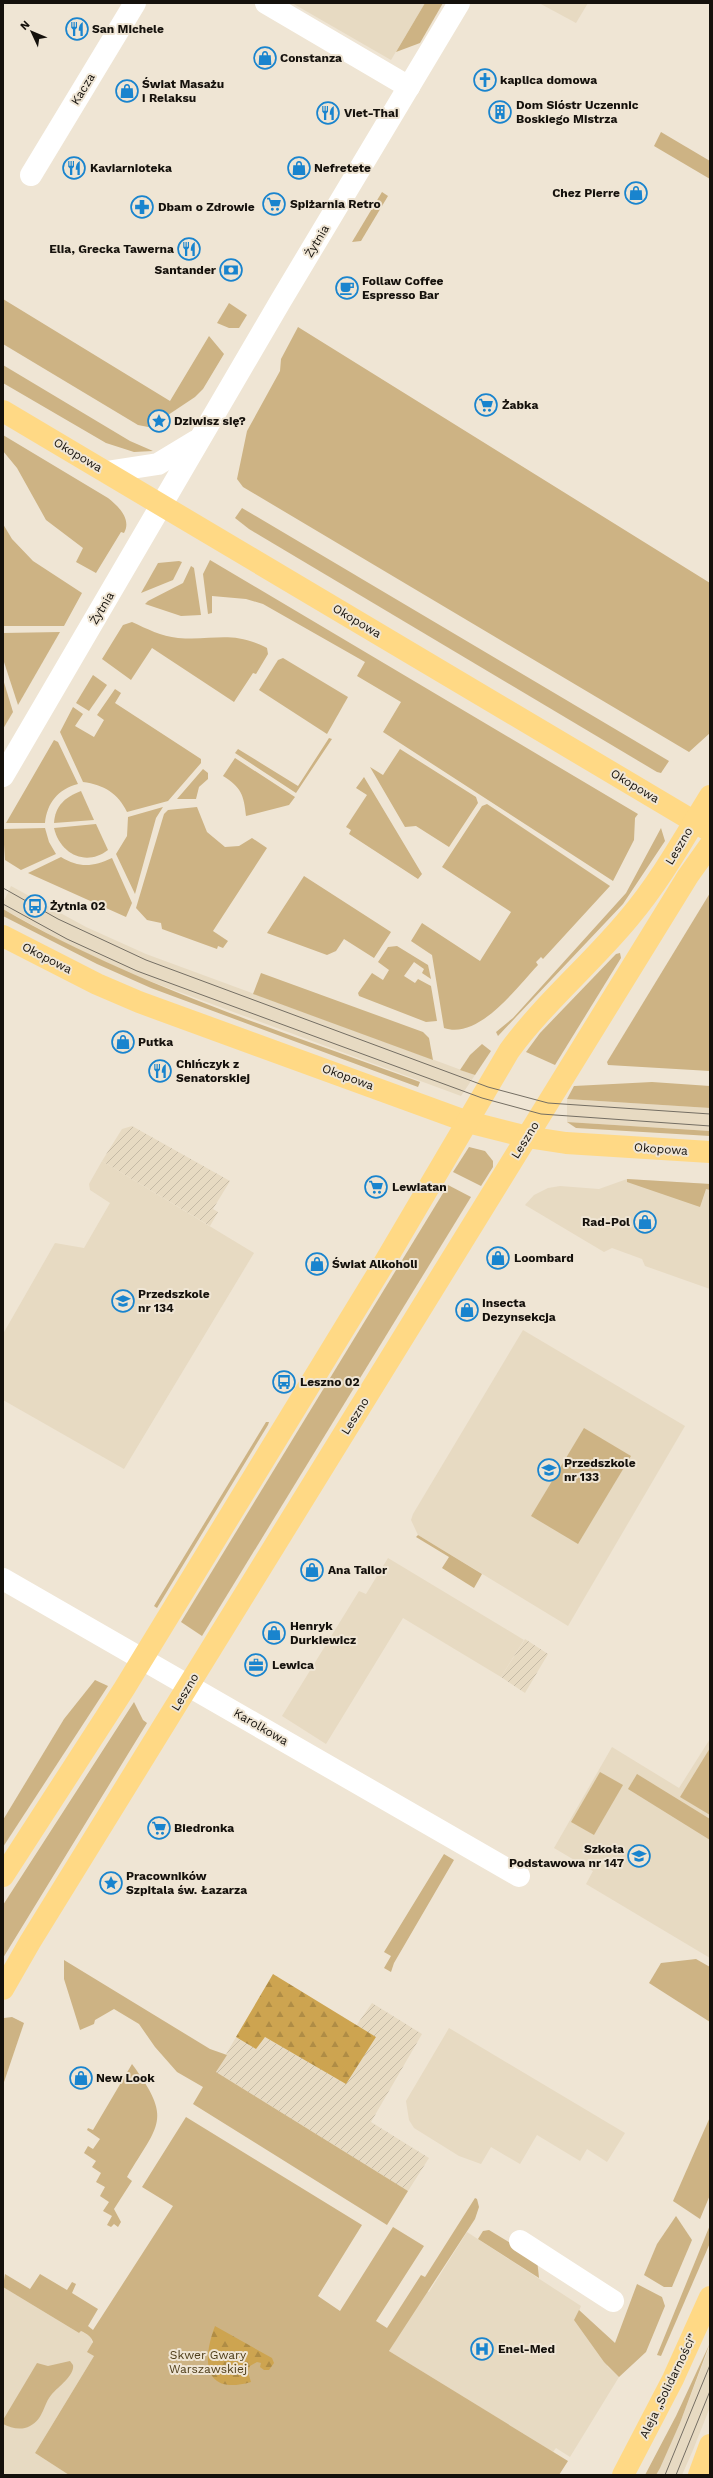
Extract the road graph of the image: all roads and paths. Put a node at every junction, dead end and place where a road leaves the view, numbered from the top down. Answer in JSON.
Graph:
{"nodes":[{"id":1,"x":135,"y":3,"type":"edge"},
{"id":2,"x":266,"y":3,"type":"edge"},
{"id":3,"x":459,"y":3,"type":"edge"},
{"id":4,"x":409,"y":87,"type":"junction"},
{"id":5,"x":31,"y":175,"type":"dead end"},
{"id":6,"x":3,"y":411,"type":"edge"},
{"id":7,"x":200,"y":438,"type":"junction"},
{"id":8,"x":106,"y":472,"type":"junction"},
{"id":9,"x":162,"y":505,"type":"junction"},
{"id":10,"x":3,"y":776,"type":"edge"},
{"id":11,"x":710,"y":796,"type":"edge"},
{"id":12,"x":702,"y":826,"type":"edge"},
{"id":13,"x":710,"y":846,"type":"edge"},
{"id":14,"x":3,"y":936,"type":"edge"},
{"id":15,"x":468,"y":1122,"type":"junction"},
{"id":16,"x":527,"y":1137,"type":"junction"},
{"id":17,"x":710,"y":1152,"type":"edge"},
{"id":18,"x":3,"y":1579,"type":"edge"},
{"id":19,"x":143,"y":1659,"type":"junction"},
{"id":20,"x":188,"y":1685,"type":"junction"},
{"id":21,"x":3,"y":1876,"type":"edge"},
{"id":22,"x":520,"y":1876,"type":"dead end"},
{"id":23,"x":3,"y":1989,"type":"edge"},
{"id":24,"x":520,"y":2241,"type":"dead end"},
{"id":25,"x":710,"y":2297,"type":"edge"},
{"id":26,"x":613,"y":2301,"type":"dead end"},
{"id":27,"x":710,"y":2444,"type":"edge"},
{"id":28,"x":623,"y":2475,"type":"edge"},
{"id":29,"x":698,"y":2475,"type":"edge"}],
"edges":[{"from":1,"to":5,"type":"street","name":"Kacza"},
{"from":2,"to":4,"type":"street"},
{"from":3,"to":4,"type":"street","name":"Żytnia"},
{"from":4,"to":7,"type":"street","name":"Żytnia"},
{"from":6,"to":8,"type":"main road","name":"Okopowa"},
{"from":7,"to":8,"type":"street","name":"Żytnia"},
{"from":7,"to":9,"type":"street","name":"Żytnia"},
{"from":8,"to":9,"type":"main road","name":"Okopowa"},
{"from":9,"to":10,"type":"street","name":"Żytnia"},
{"from":9,"to":12,"type":"main road","name":"Okopowa"},
{"from":11,"to":12,"type":"main road","name":"Leszno"},
{"from":12,"to":15,"type":"main road","name":"Leszno"},
{"from":13,"to":16,"type":"main road","name":"Leszno"},
{"from":14,"to":15,"type":"main road","name":"Okopowa"},
{"from":15,"to":16,"type":"main road","name":"Okopowa"},
{"from":15,"to":19,"type":"main road","name":"Leszno"},
{"from":16,"to":17,"type":"main road","name":"Okopowa"},
{"from":16,"to":20,"type":"main road","name":"Leszno"},
{"from":18,"to":19,"type":"street","name":"Karolkowa"},
{"from":19,"to":20,"type":"street","name":"Karolkowa"},
{"from":19,"to":21,"type":"main road","name":"Leszno"},
{"from":20,"to":22,"type":"street","name":"Karolkowa"},
{"from":20,"to":23,"type":"main road","name":"Leszno"},
{"from":24,"to":26,"type":"street"},
{"from":25,"to":28,"type":"main road","name":"Aleja „Solidarności”"},
{"from":27,"to":29,"type":"main road"}]}
